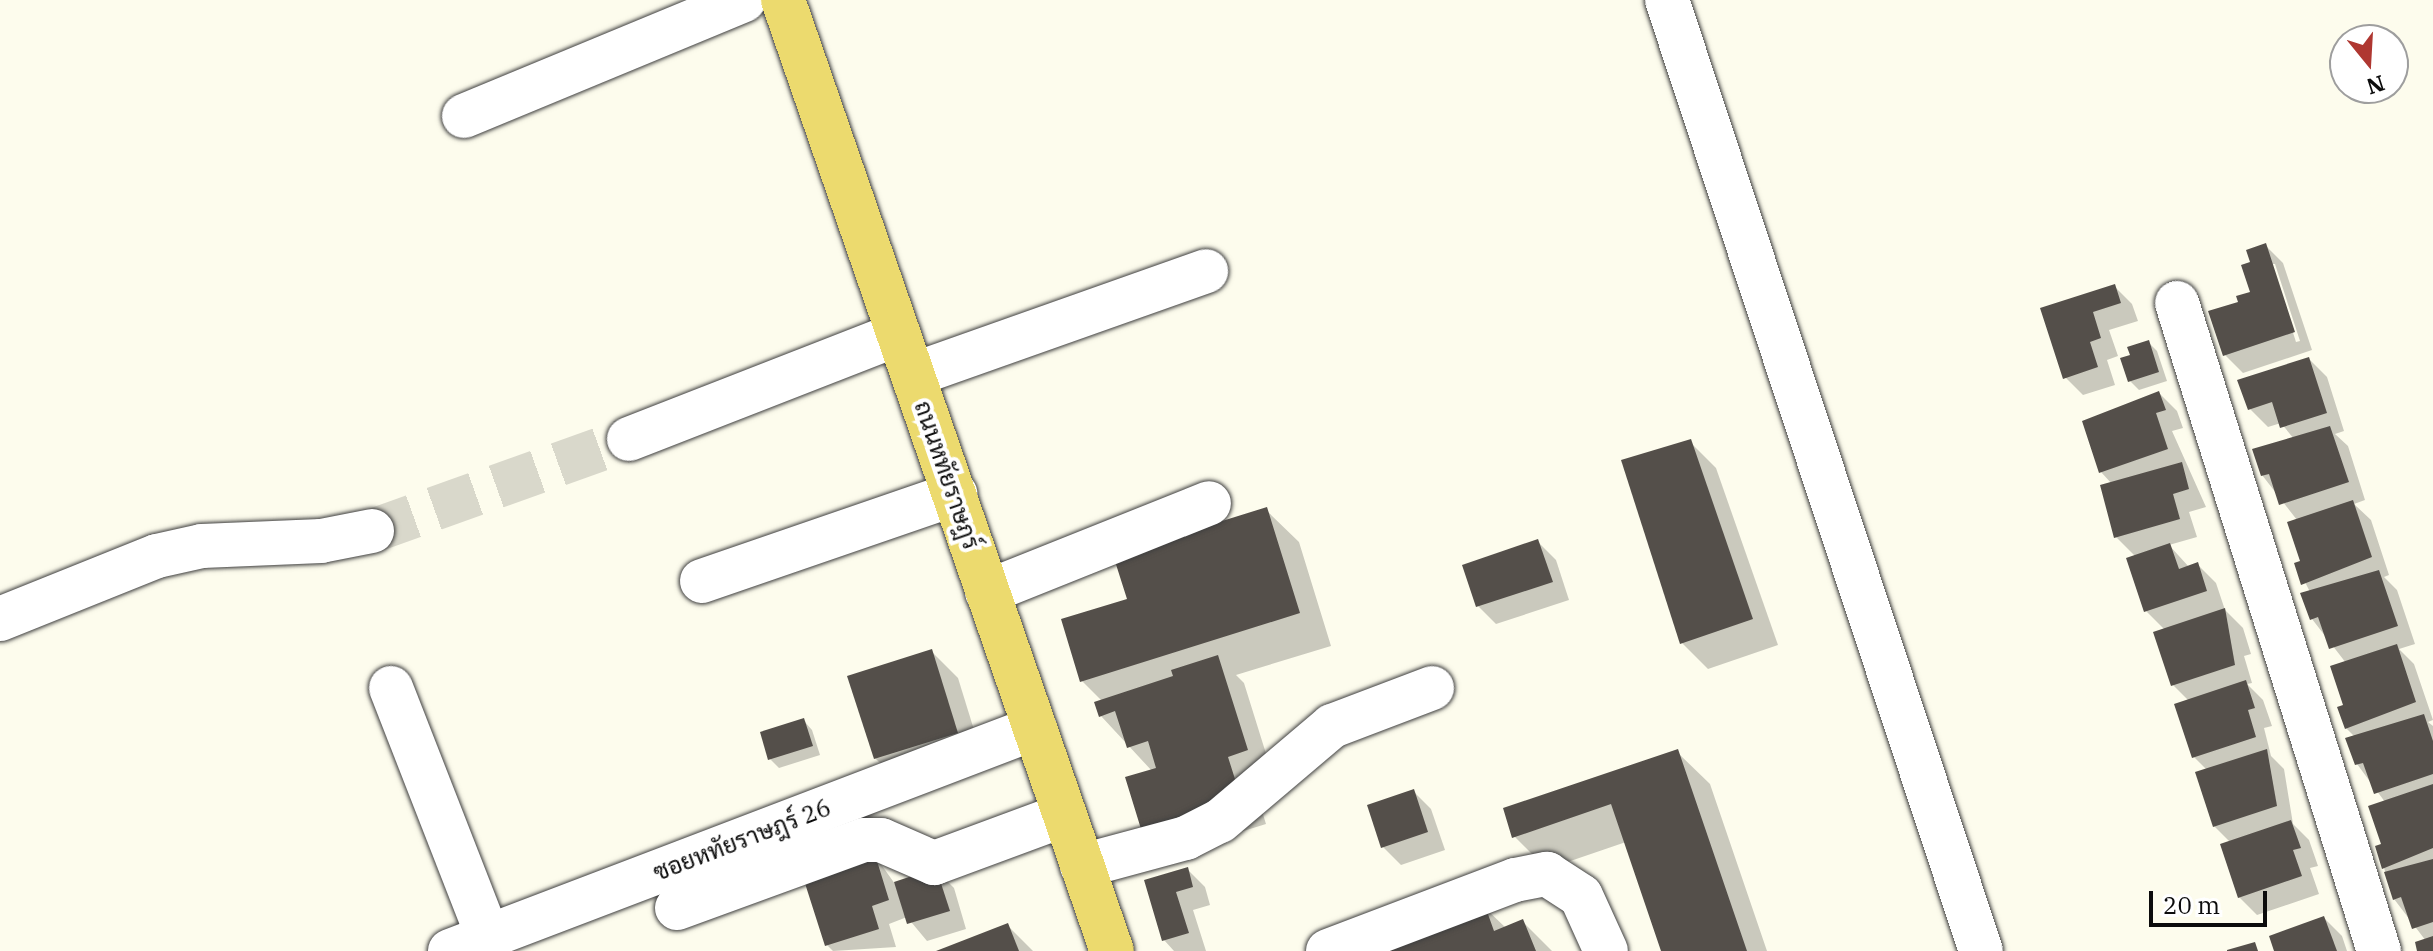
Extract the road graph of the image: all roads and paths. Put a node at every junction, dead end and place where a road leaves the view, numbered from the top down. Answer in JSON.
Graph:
{"nodes":[{"id":1,"x":744,"y":0,"type":"edge"},
{"id":2,"x":783,"y":0,"type":"edge"},
{"id":3,"x":1667,"y":0,"type":"edge"},
{"id":4,"x":464,"y":116,"type":"dead end"},
{"id":5,"x":1206,"y":271,"type":"dead end"},
{"id":6,"x":2177,"y":303,"type":"dead end"},
{"id":7,"x":898,"y":334,"type":"junction"},
{"id":8,"x":913,"y":375,"type":"junction"},
{"id":9,"x":629,"y":439,"type":"tunnel mouth"},
{"id":10,"x":955,"y":494,"type":"junction"},
{"id":11,"x":1209,"y":503,"type":"dead end"},
{"id":12,"x":372,"y":531,"type":"tunnel mouth"},
{"id":13,"x":702,"y":581,"type":"dead end"},
{"id":14,"x":987,"y":592,"type":"junction"},
{"id":15,"x":0,"y":619,"type":"edge"},
{"id":16,"x":391,"y":688,"type":"dead end"},
{"id":17,"x":1432,"y":688,"type":"dead end"},
{"id":18,"x":1035,"y":728,"type":"junction"},
{"id":19,"x":1064,"y":815,"type":"junction"},
{"id":20,"x":1082,"y":866,"type":"junction"},
{"id":21,"x":677,"y":908,"type":"dead end"},
{"id":22,"x":469,"y":944,"type":"edge"},
{"id":23,"x":1112,"y":951,"type":"edge"},
{"id":24,"x":1328,"y":951,"type":"edge"},
{"id":25,"x":1606,"y":951,"type":"edge"},
{"id":26,"x":1981,"y":951,"type":"edge"},
{"id":27,"x":2379,"y":951,"type":"edge"}],
"edges":[{"from":1,"to":4,"type":"street"},
{"from":2,"to":7,"type":"main road","name":"ถนนหทัยราษฎร์"},
{"from":3,"to":26,"type":"street"},
{"from":5,"to":8,"type":"street"},
{"from":6,"to":27,"type":"street"},
{"from":7,"to":8,"type":"main road","name":"ถนนหทัยราษฎร์"},
{"from":7,"to":9,"type":"street"},
{"from":8,"to":10,"type":"main road","name":"ถนนหทัยราษฎร์"},
{"from":10,"to":13,"type":"street"},
{"from":10,"to":14,"type":"main road","name":"ถนนหทัยราษฎร์"},
{"from":11,"to":14,"type":"street"},
{"from":12,"to":15,"type":"street"},
{"from":14,"to":18,"type":"main road","name":"ถนนหทัยราษฎร์"},
{"from":16,"to":22,"type":"street"},
{"from":17,"to":20,"type":"street"},
{"from":18,"to":19,"type":"main road","name":"ถนนหทัยราษฎร์"},
{"from":18,"to":22,"type":"street","name":"ซอยหทัยราษฎร์ 26"},
{"from":19,"to":20,"type":"main road","name":"ถนนหทัยราษฎร์"},
{"from":19,"to":21,"type":"street"},
{"from":20,"to":23,"type":"main road","name":"ถนนหทัยราษฎร์"},
{"from":24,"to":25,"type":"street"}]}
